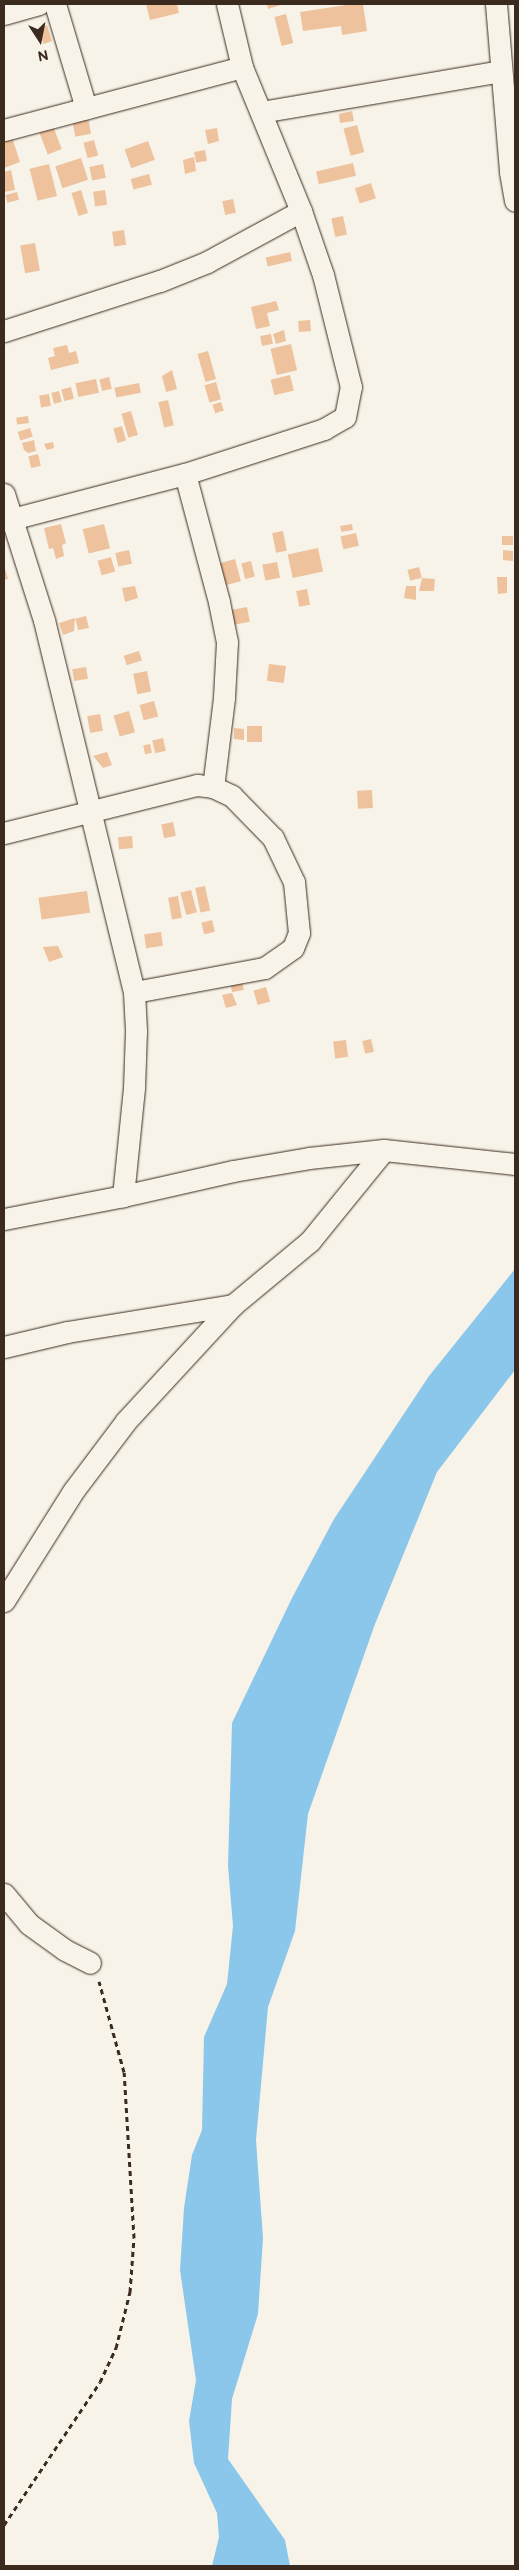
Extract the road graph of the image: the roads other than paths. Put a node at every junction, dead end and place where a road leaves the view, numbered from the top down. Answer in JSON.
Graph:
{"nodes":[{"id":1,"x":39,"y":4,"type":"edge"},
{"id":2,"x":55,"y":4,"type":"edge"},
{"id":3,"x":227,"y":4,"type":"edge"},
{"id":4,"x":496,"y":4,"type":"edge"},
{"id":5,"x":4,"y":14,"type":"edge"},
{"id":6,"x":242,"y":67,"type":"junction"},
{"id":7,"x":501,"y":71,"type":"junction"},
{"id":8,"x":86,"y":108,"type":"junction"},
{"id":9,"x":261,"y":112,"type":"junction"},
{"id":10,"x":4,"y":130,"type":"edge"},
{"id":11,"x":515,"y":200,"type":"edge"},
{"id":12,"x":301,"y":211,"type":"junction"},
{"id":13,"x":4,"y":331,"type":"edge"},
{"id":14,"x":185,"y":474,"type":"junction"},
{"id":15,"x":4,"y":494,"type":"edge"},
{"id":16,"x":8,"y":520,"type":"edge"},
{"id":17,"x":213,"y":787,"type":"junction"},
{"id":18,"x":90,"y":811,"type":"junction"},
{"id":19,"x":4,"y":833,"type":"edge"},
{"id":20,"x":134,"y":992,"type":"junction"},
{"id":21,"x":384,"y":1150,"type":"junction"},
{"id":22,"x":515,"y":1164,"type":"edge"},
{"id":23,"x":123,"y":1196,"type":"junction"},
{"id":24,"x":4,"y":1219,"type":"edge"},
{"id":25,"x":233,"y":1305,"type":"junction"},
{"id":26,"x":4,"y":1347,"type":"edge"},
{"id":27,"x":4,"y":1602,"type":"edge"},
{"id":28,"x":4,"y":1894,"type":"edge"},
{"id":29,"x":90,"y":1963,"type":"road end"}],
"edges":[{"from":1,"to":5,"type":"street"},
{"from":2,"to":8,"type":"street"},
{"from":3,"to":6,"type":"street"},
{"from":4,"to":7,"type":"street"},
{"from":6,"to":8,"type":"street"},
{"from":6,"to":9,"type":"street"},
{"from":7,"to":9,"type":"street"},
{"from":7,"to":11,"type":"street"},
{"from":8,"to":10,"type":"street"},
{"from":9,"to":12,"type":"street"},
{"from":12,"to":13,"type":"street"},
{"from":12,"to":14,"type":"street"},
{"from":14,"to":16,"type":"street"},
{"from":14,"to":17,"type":"street"},
{"from":15,"to":16,"type":"street"},
{"from":16,"to":18,"type":"street"},
{"from":17,"to":18,"type":"street"},
{"from":17,"to":20,"type":"street"},
{"from":18,"to":19,"type":"street"},
{"from":18,"to":20,"type":"street"},
{"from":20,"to":23,"type":"street"},
{"from":21,"to":22,"type":"street"},
{"from":21,"to":23,"type":"street"},
{"from":21,"to":25,"type":"street"},
{"from":23,"to":24,"type":"street"},
{"from":25,"to":26,"type":"street"},
{"from":25,"to":27,"type":"street"},
{"from":28,"to":29,"type":"street"}]}
